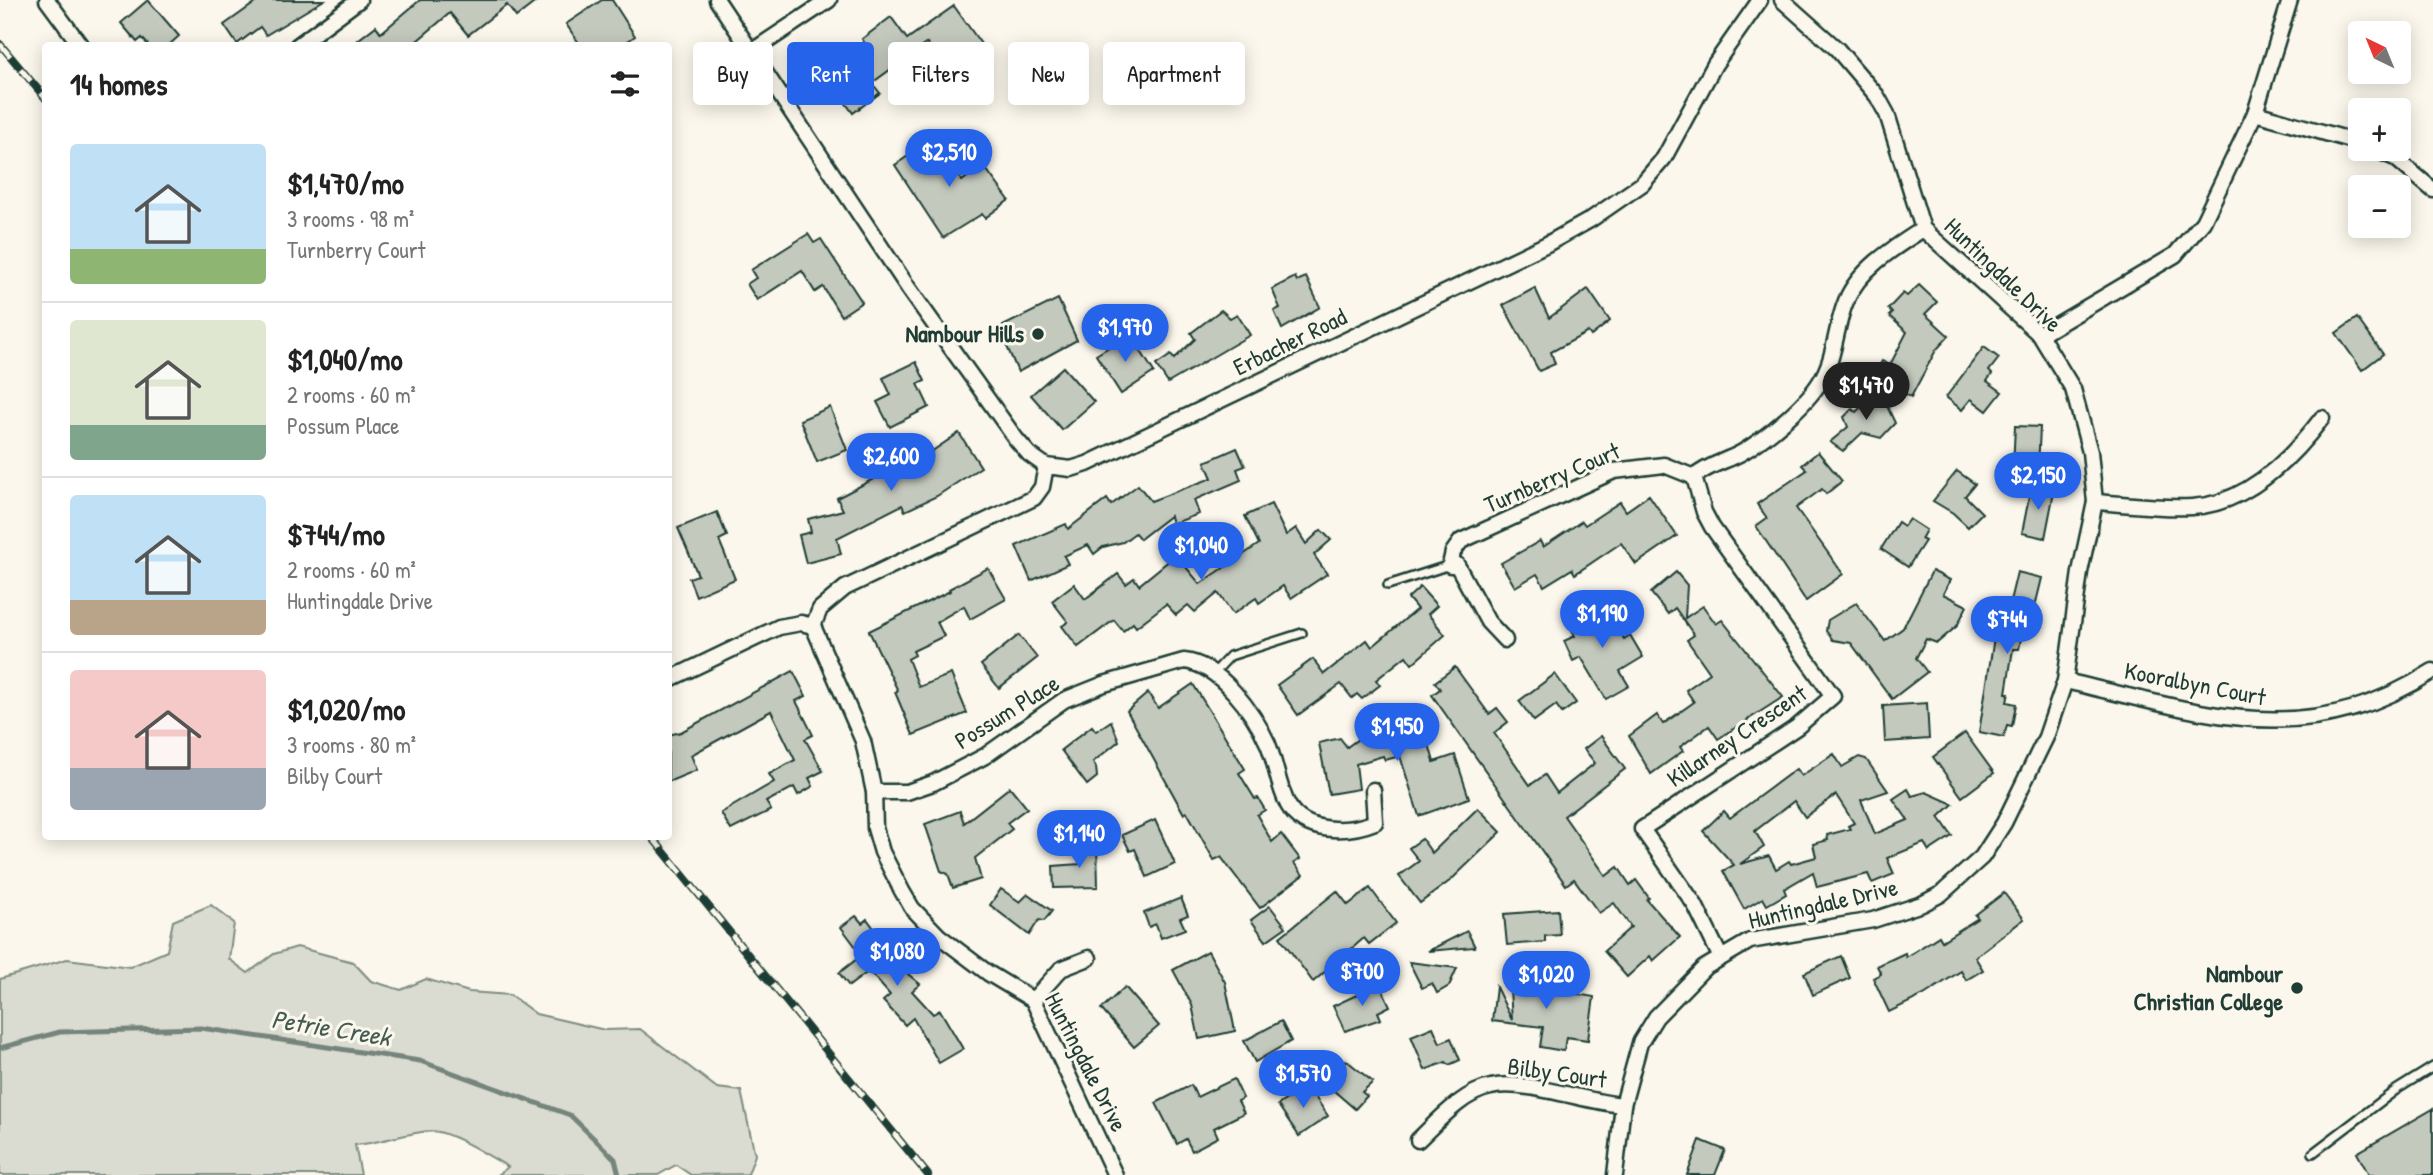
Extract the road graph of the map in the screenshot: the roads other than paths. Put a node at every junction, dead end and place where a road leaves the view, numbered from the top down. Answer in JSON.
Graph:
{"nodes":[{"id":1,"x":47,"y":0,"type":"edge"},
{"id":2,"x":359,"y":0,"type":"edge"},
{"id":3,"x":717,"y":0,"type":"edge"},
{"id":4,"x":829,"y":0,"type":"edge"},
{"id":5,"x":1760,"y":0,"type":"edge"},
{"id":6,"x":1782,"y":0,"type":"edge"},
{"id":7,"x":2290,"y":0,"type":"edge"},
{"id":8,"x":77,"y":42,"type":"edge"},
{"id":9,"x":302,"y":42,"type":"edge"},
{"id":10,"x":744,"y":42,"type":"edge"},
{"id":11,"x":766,"y":42,"type":"edge"},
{"id":12,"x":773,"y":85,"type":"edge"},
{"id":13,"x":2255,"y":113,"type":"junction"},
{"id":14,"x":2348,"y":138,"type":"edge"},
{"id":15,"x":2397,"y":161,"type":"edge"},
{"id":16,"x":2433,"y":190,"type":"edge"},
{"id":17,"x":1923,"y":229,"type":"junction"},
{"id":18,"x":2039,"y":335,"type":"junction"},
{"id":19,"x":2322,"y":418,"type":"dead end"},
{"id":20,"x":1046,"y":466,"type":"junction"},
{"id":21,"x":1694,"y":477,"type":"junction"},
{"id":22,"x":2095,"y":502,"type":"junction"},
{"id":23,"x":1450,"y":565,"type":"junction"},
{"id":24,"x":1388,"y":585,"type":"dead end"},
{"id":25,"x":813,"y":626,"type":"junction"},
{"id":26,"x":1302,"y":633,"type":"dead end"},
{"id":27,"x":1505,"y":640,"type":"dead end"},
{"id":28,"x":2433,"y":671,"type":"edge"},
{"id":29,"x":1214,"y":673,"type":"junction"},
{"id":30,"x":672,"y":678,"type":"edge"},
{"id":31,"x":2066,"y":681,"type":"junction"},
{"id":32,"x":1373,"y":790,"type":"dead end"},
{"id":33,"x":874,"y":792,"type":"junction"},
{"id":34,"x":1720,"y":956,"type":"junction"},
{"id":35,"x":1088,"y":958,"type":"dead end"},
{"id":36,"x":1033,"y":1000,"type":"junction"},
{"id":37,"x":2433,"y":1067,"type":"edge"},
{"id":38,"x":1623,"y":1105,"type":"junction"},
{"id":39,"x":1418,"y":1140,"type":"dead end"},
{"id":40,"x":2313,"y":1153,"type":"dead end"},
{"id":41,"x":1115,"y":1175,"type":"edge"},
{"id":42,"x":1615,"y":1175,"type":"edge"}],
"edges":[{"from":1,"to":8,"type":"street"},
{"from":2,"to":9,"type":"street"},
{"from":3,"to":10,"type":"street"},
{"from":4,"to":11,"type":"street"},
{"from":5,"to":20,"type":"street","name":"Erbacher Road"},
{"from":6,"to":17,"type":"street","name":"Huntingdale Drive"},
{"from":7,"to":13,"type":"street"},
{"from":12,"to":20,"type":"street"},
{"from":13,"to":14,"type":"street"},
{"from":13,"to":18,"type":"street"},
{"from":15,"to":16,"type":"street"},
{"from":17,"to":18,"type":"street","name":"Huntingdale Drive"},
{"from":17,"to":21,"type":"street"},
{"from":18,"to":22,"type":"street","name":"Huntingdale Drive"},
{"from":19,"to":22,"type":"street"},
{"from":20,"to":25,"type":"street"},
{"from":21,"to":23,"type":"street","name":"Turnberry Court"},
{"from":21,"to":34,"type":"street","name":"Killarney Crescent"},
{"from":22,"to":31,"type":"street","name":"Huntingdale Drive"},
{"from":23,"to":24,"type":"lane"},
{"from":23,"to":27,"type":"street"},
{"from":25,"to":30,"type":"street"},
{"from":25,"to":33,"type":"street","name":"Huntingdale Drive"},
{"from":26,"to":29,"type":"lane"},
{"from":28,"to":31,"type":"street","name":"Kooralbyn Court"},
{"from":29,"to":32,"type":"street","name":"Possum Place"},
{"from":29,"to":33,"type":"street","name":"Possum Place"},
{"from":31,"to":34,"type":"street","name":"Huntingdale Drive"},
{"from":33,"to":36,"type":"street","name":"Huntingdale Drive"},
{"from":34,"to":38,"type":"street","name":"Huntingdale Drive"},
{"from":35,"to":36,"type":"street"},
{"from":36,"to":41,"type":"street","name":"Huntingdale Drive"},
{"from":37,"to":40,"type":"lane"},
{"from":38,"to":39,"type":"street","name":"Bilby Court"},
{"from":38,"to":42,"type":"street","name":"Huntingdale Drive"}]}
